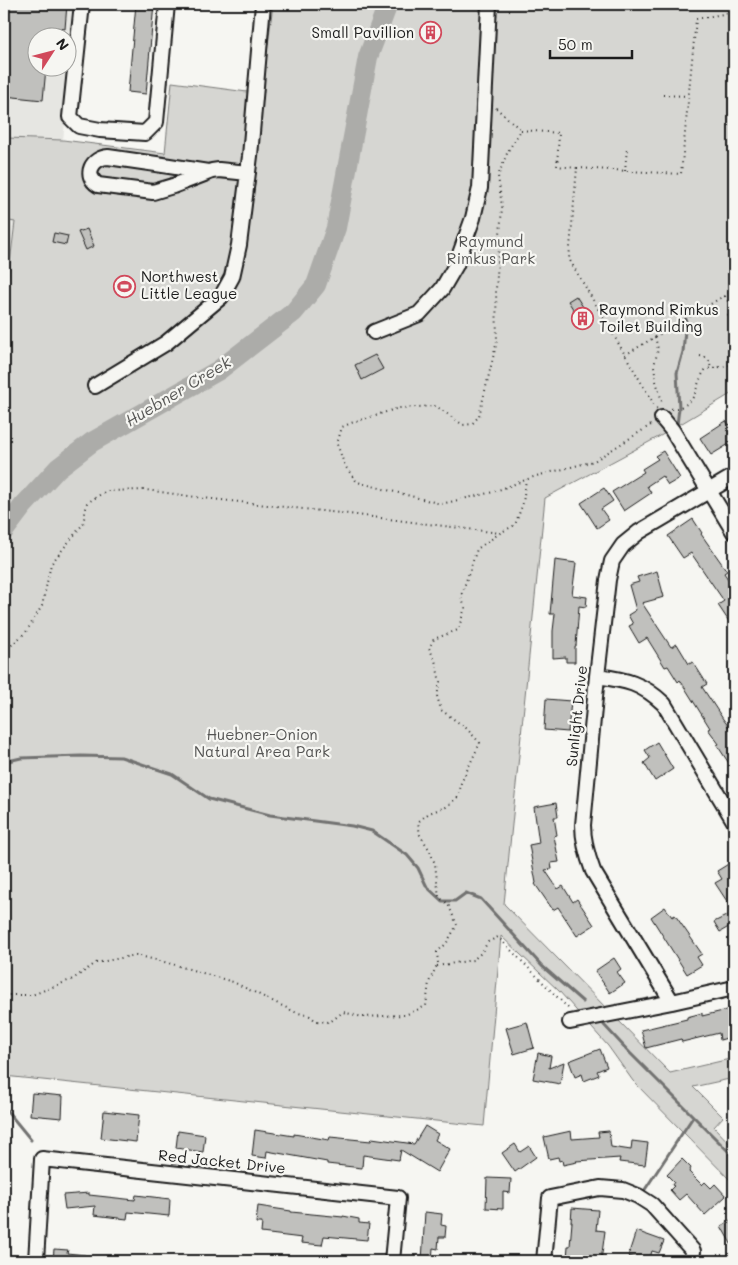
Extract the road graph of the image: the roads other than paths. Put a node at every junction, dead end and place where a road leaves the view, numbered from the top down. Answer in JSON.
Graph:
{"nodes":[{"id":1,"x":82,"y":4,"type":"edge"},
{"id":2,"x":167,"y":4,"type":"edge"},
{"id":3,"x":263,"y":4,"type":"edge"},
{"id":4,"x":489,"y":4,"type":"edge"},
{"id":5,"x":208,"y":172,"type":"junction"},
{"id":6,"x":248,"y":173,"type":"junction"},
{"id":7,"x":374,"y":332,"type":"dead end"},
{"id":8,"x":95,"y":386,"type":"dead end"},
{"id":9,"x":665,"y":411,"type":"road end"},
{"id":10,"x":734,"y":476,"type":"edge"},
{"id":11,"x":709,"y":490,"type":"junction"},
{"id":12,"x":734,"y":532,"type":"edge"},
{"id":13,"x":597,"y":676,"type":"junction"},
{"id":14,"x":734,"y":821,"type":"edge"},
{"id":15,"x":734,"y":988,"type":"edge"},
{"id":16,"x":672,"y":1002,"type":"junction"},
{"id":17,"x":575,"y":1021,"type":"road end"},
{"id":18,"x":692,"y":1256,"type":"edge"},
{"id":19,"x":36,"y":1261,"type":"edge"},
{"id":20,"x":392,"y":1261,"type":"edge"},
{"id":21,"x":544,"y":1261,"type":"edge"}],
"edges":[{"from":1,"to":2,"type":"street"},
{"from":3,"to":6,"type":"street"},
{"from":4,"to":7,"type":"street"},
{"from":5,"to":5,"type":"street"},
{"from":5,"to":6,"type":"street"},
{"from":6,"to":8,"type":"street"},
{"from":9,"to":11,"type":"street"},
{"from":10,"to":11,"type":"street","name":"Sunlight Drive"},
{"from":11,"to":12,"type":"street"},
{"from":11,"to":13,"type":"street","name":"Sunlight Drive"},
{"from":13,"to":14,"type":"street"},
{"from":13,"to":16,"type":"street","name":"Sunlight Drive"},
{"from":15,"to":16,"type":"street"},
{"from":16,"to":17,"type":"street"},
{"from":18,"to":21,"type":"street"},
{"from":19,"to":20,"type":"street","name":"Red Jacket Drive"}]}
